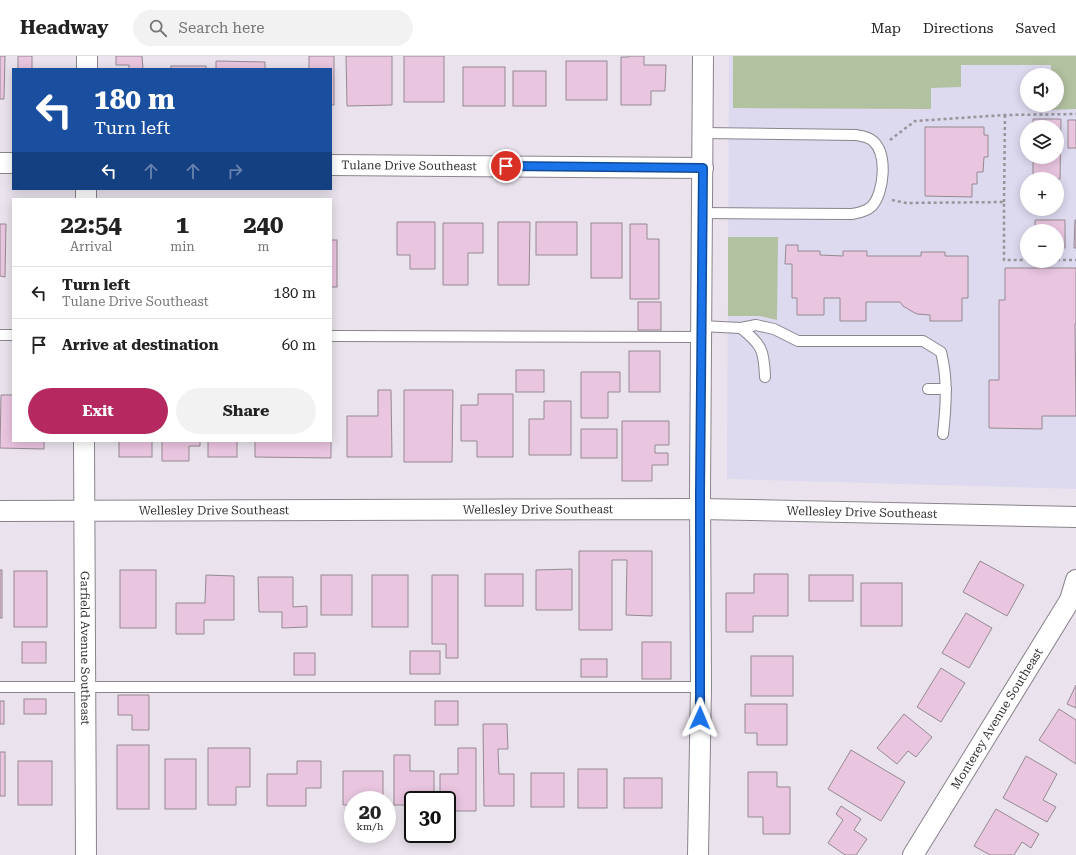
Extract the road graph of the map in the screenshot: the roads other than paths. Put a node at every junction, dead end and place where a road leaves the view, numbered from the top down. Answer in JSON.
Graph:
{"nodes":[{"id":1,"x":87,"y":56,"type":"edge"},
{"id":2,"x":703,"y":56,"type":"edge"},
{"id":3,"x":87,"y":68,"type":"edge"},
{"id":4,"x":703,"y":133,"type":"junction"},
{"id":5,"x":0,"y":163,"type":"edge"},
{"id":6,"x":12,"y":163,"type":"edge"},
{"id":7,"x":332,"y":165,"type":"edge"},
{"id":8,"x":703,"y":168,"type":"junction"},
{"id":9,"x":702,"y":213,"type":"junction"},
{"id":10,"x":741,"y":328,"type":"junction"},
{"id":11,"x":701,"y":332,"type":"junction"},
{"id":12,"x":0,"y":335,"type":"edge"},
{"id":13,"x":12,"y":335,"type":"edge"},
{"id":14,"x":332,"y":336,"type":"edge"},
{"id":15,"x":765,"y":377,"type":"dead end"},
{"id":16,"x":928,"y":389,"type":"dead end"},
{"id":17,"x":946,"y":389,"type":"junction"},
{"id":18,"x":943,"y":434,"type":"dead end"},
{"id":19,"x":84,"y":442,"type":"edge"},
{"id":20,"x":700,"y":509,"type":"junction"},
{"id":21,"x":0,"y":511,"type":"edge"},
{"id":22,"x":84,"y":512,"type":"junction"},
{"id":23,"x":1076,"y":517,"type":"edge"},
{"id":24,"x":1076,"y":580,"type":"edge"},
{"id":25,"x":0,"y":687,"type":"edge"},
{"id":26,"x":85,"y":687,"type":"junction"},
{"id":27,"x":701,"y":687,"type":"junction"},
{"id":28,"x":86,"y":855,"type":"edge"},
{"id":29,"x":698,"y":855,"type":"edge"},
{"id":30,"x":913,"y":855,"type":"edge"}],
"edges":[{"from":1,"to":3,"type":"street"},
{"from":2,"to":4,"type":"street"},
{"from":4,"to":8,"type":"street"},
{"from":4,"to":9,"type":"lane"},
{"from":5,"to":6,"type":"street"},
{"from":7,"to":8,"type":"street","name":"Tulane Drive Southeast"},
{"from":8,"to":9,"type":"street"},
{"from":9,"to":11,"type":"street"},
{"from":10,"to":11,"type":"lane"},
{"from":10,"to":15,"type":"lane"},
{"from":10,"to":17,"type":"lane"},
{"from":11,"to":14,"type":"lane"},
{"from":11,"to":20,"type":"street"},
{"from":12,"to":13,"type":"lane"},
{"from":16,"to":17,"type":"lane"},
{"from":17,"to":18,"type":"lane"},
{"from":19,"to":22,"type":"street","name":"Garfield Avenue Southeast"},
{"from":20,"to":22,"type":"street","name":"Wellesley Drive Southeast"},
{"from":20,"to":23,"type":"street","name":"Wellesley Drive Southeast"},
{"from":20,"to":27,"type":"street"},
{"from":21,"to":22,"type":"street","name":"Wellesley Drive Southeast"},
{"from":22,"to":26,"type":"street","name":"Garfield Avenue Southeast"},
{"from":24,"to":30,"type":"street","name":"Monterey Avenue Southeast"},
{"from":25,"to":26,"type":"lane"},
{"from":26,"to":27,"type":"lane"},
{"from":26,"to":28,"type":"street","name":"Garfield Avenue Southeast"},
{"from":27,"to":29,"type":"street"}]}
